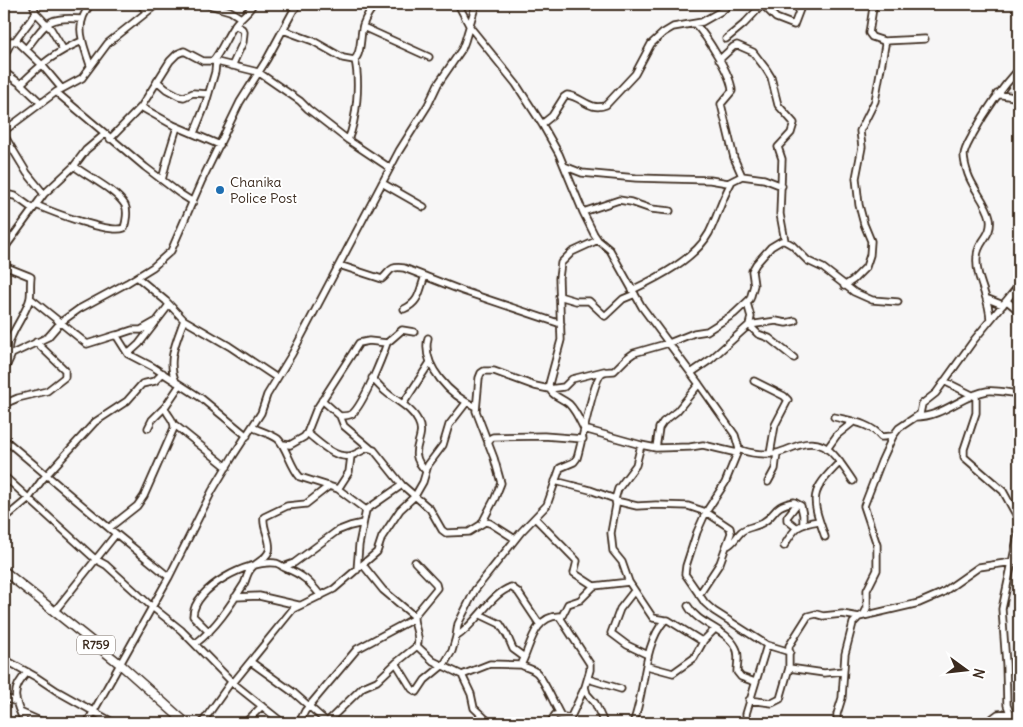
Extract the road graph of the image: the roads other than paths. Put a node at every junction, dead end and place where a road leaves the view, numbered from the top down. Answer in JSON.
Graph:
{"nodes":[{"id":1,"x":34,"y":4,"type":"edge"},
{"id":2,"x":91,"y":4,"type":"edge"},
{"id":3,"x":140,"y":4,"type":"edge"},
{"id":4,"x":157,"y":4,"type":"edge"},
{"id":5,"x":206,"y":4,"type":"edge"},
{"id":6,"x":253,"y":4,"type":"edge"},
{"id":7,"x":289,"y":4,"type":"edge"},
{"id":8,"x":376,"y":4,"type":"edge"},
{"id":9,"x":458,"y":4,"type":"edge"},
{"id":10,"x":476,"y":4,"type":"edge"},
{"id":11,"x":729,"y":4,"type":"edge"},
{"id":12,"x":762,"y":4,"type":"edge"},
{"id":13,"x":802,"y":4,"type":"edge"},
{"id":14,"x":875,"y":4,"type":"edge"},
{"id":15,"x":296,"y":7,"type":"edge"},
{"id":16,"x":146,"y":11,"type":"junction"},
{"id":17,"x":36,"y":13,"type":"junction"},
{"id":18,"x":241,"y":18,"type":"junction"},
{"id":19,"x":81,"y":19,"type":"junction"},
{"id":20,"x":45,"y":24,"type":"junction"},
{"id":21,"x":695,"y":24,"type":"junction"},
{"id":22,"x":235,"y":25,"type":"junction"},
{"id":23,"x":363,"y":27,"type":"junction"},
{"id":24,"x":470,"y":27,"type":"junction"},
{"id":25,"x":283,"y":30,"type":"junction"},
{"id":26,"x":726,"y":39,"type":"dead end"},
{"id":27,"x":925,"y":39,"type":"dead end"},
{"id":28,"x":15,"y":41,"type":"junction"},
{"id":29,"x":82,"y":41,"type":"junction"},
{"id":30,"x":884,"y":41,"type":"junction"},
{"id":31,"x":26,"y":49,"type":"junction"},
{"id":32,"x":63,"y":49,"type":"junction"},
{"id":33,"x":4,"y":56,"type":"edge"},
{"id":34,"x":429,"y":57,"type":"dead end"},
{"id":35,"x":356,"y":60,"type":"junction"},
{"id":36,"x":719,"y":60,"type":"junction"},
{"id":37,"x":214,"y":62,"type":"junction"},
{"id":38,"x":41,"y":64,"type":"junction"},
{"id":39,"x":90,"y":65,"type":"junction"},
{"id":40,"x":232,"y":66,"type":"junction"},
{"id":41,"x":1019,"y":68,"type":"edge"},
{"id":42,"x":4,"y":72,"type":"edge"},
{"id":43,"x":258,"y":72,"type":"junction"},
{"id":44,"x":157,"y":81,"type":"junction"},
{"id":45,"x":20,"y":84,"type":"junction"},
{"id":46,"x":59,"y":90,"type":"junction"},
{"id":47,"x":208,"y":94,"type":"junction"},
{"id":48,"x":997,"y":94,"type":"junction"},
{"id":49,"x":1019,"y":98,"type":"edge"},
{"id":50,"x":41,"y":103,"type":"junction"},
{"id":51,"x":141,"y":107,"type":"junction"},
{"id":52,"x":542,"y":124,"type":"junction"},
{"id":53,"x":177,"y":127,"type":"junction"},
{"id":54,"x":4,"y":131,"type":"edge"},
{"id":55,"x":194,"y":133,"type":"junction"},
{"id":56,"x":4,"y":135,"type":"edge"},
{"id":57,"x":108,"y":136,"type":"junction"},
{"id":58,"x":348,"y":140,"type":"junction"},
{"id":59,"x":220,"y":145,"type":"junction"},
{"id":60,"x":74,"y":166,"type":"junction"},
{"id":61,"x":564,"y":166,"type":"junction"},
{"id":62,"x":390,"y":168,"type":"junction"},
{"id":63,"x":742,"y":176,"type":"junction"},
{"id":64,"x":162,"y":180,"type":"junction"},
{"id":65,"x":382,"y":183,"type":"junction"},
{"id":66,"x":730,"y":183,"type":"junction"},
{"id":67,"x":782,"y":186,"type":"junction"},
{"id":68,"x":4,"y":194,"type":"edge"},
{"id":69,"x":44,"y":194,"type":"junction"},
{"id":70,"x":193,"y":202,"type":"junction"},
{"id":71,"x":35,"y":207,"type":"junction"},
{"id":72,"x":424,"y":208,"type":"dead end"},
{"id":73,"x":670,"y":211,"type":"dead end"},
{"id":74,"x":583,"y":212,"type":"junction"},
{"id":75,"x":598,"y":240,"type":"junction"},
{"id":76,"x":785,"y":241,"type":"junction"},
{"id":77,"x":5,"y":245,"type":"edge"},
{"id":78,"x":339,"y":265,"type":"junction"},
{"id":79,"x":4,"y":266,"type":"edge"},
{"id":80,"x":425,"y":276,"type":"junction"},
{"id":81,"x":136,"y":277,"type":"junction"},
{"id":82,"x":1019,"y":285,"type":"edge"},
{"id":83,"x":844,"y":286,"type":"junction"},
{"id":84,"x":633,"y":292,"type":"junction"},
{"id":85,"x":559,"y":296,"type":"junction"},
{"id":86,"x":30,"y":298,"type":"junction"},
{"id":87,"x":988,"y":299,"type":"junction"},
{"id":88,"x":898,"y":302,"type":"dead end"},
{"id":89,"x":747,"y":303,"type":"junction"},
{"id":90,"x":1005,"y":303,"type":"junction"},
{"id":91,"x":169,"y":304,"type":"junction"},
{"id":92,"x":404,"y":308,"type":"dead end"},
{"id":93,"x":1019,"y":311,"type":"edge"},
{"id":94,"x":184,"y":320,"type":"junction"},
{"id":95,"x":990,"y":320,"type":"junction"},
{"id":96,"x":157,"y":321,"type":"junction"},
{"id":97,"x":795,"y":321,"type":"dead end"},
{"id":98,"x":61,"y":322,"type":"junction"},
{"id":99,"x":561,"y":324,"type":"junction"},
{"id":100,"x":749,"y":325,"type":"junction"},
{"id":101,"x":414,"y":332,"type":"dead end"},
{"id":102,"x":117,"y":336,"type":"junction"},
{"id":103,"x":428,"y":338,"type":"dead end"},
{"id":104,"x":36,"y":342,"type":"junction"},
{"id":105,"x":387,"y":343,"type":"junction"},
{"id":106,"x":670,"y":344,"type":"junction"},
{"id":107,"x":128,"y":354,"type":"junction"},
{"id":108,"x":794,"y":358,"type":"dead end"},
{"id":109,"x":10,"y":360,"type":"junction"},
{"id":110,"x":429,"y":364,"type":"junction"},
{"id":111,"x":4,"y":371,"type":"edge"},
{"id":112,"x":604,"y":372,"type":"junction"},
{"id":113,"x":163,"y":373,"type":"junction"},
{"id":114,"x":691,"y":373,"type":"junction"},
{"id":115,"x":277,"y":378,"type":"junction"},
{"id":116,"x":372,"y":378,"type":"junction"},
{"id":117,"x":754,"y":380,"type":"dead end"},
{"id":118,"x":944,"y":381,"type":"junction"},
{"id":119,"x":178,"y":384,"type":"junction"},
{"id":120,"x":699,"y":384,"type":"junction"},
{"id":121,"x":549,"y":389,"type":"junction"},
{"id":122,"x":1019,"y":394,"type":"edge"},
{"id":123,"x":974,"y":395,"type":"junction"},
{"id":124,"x":322,"y":400,"type":"junction"},
{"id":125,"x":466,"y":403,"type":"junction"},
{"id":126,"x":4,"y":404,"type":"edge"},
{"id":127,"x":403,"y":404,"type":"junction"},
{"id":128,"x":165,"y":407,"type":"junction"},
{"id":129,"x":476,"y":407,"type":"junction"},
{"id":130,"x":340,"y":416,"type":"junction"},
{"id":131,"x":834,"y":417,"type":"dead end"},
{"id":132,"x":916,"y":417,"type":"junction"},
{"id":133,"x":852,"y":423,"type":"junction"},
{"id":134,"x":175,"y":425,"type":"junction"},
{"id":135,"x":252,"y":427,"type":"junction"},
{"id":136,"x":148,"y":428,"type":"dead end"},
{"id":137,"x":584,"y":429,"type":"junction"},
{"id":138,"x":307,"y":433,"type":"junction"},
{"id":139,"x":247,"y":436,"type":"junction"},
{"id":140,"x":893,"y":436,"type":"junction"},
{"id":141,"x":4,"y":439,"type":"edge"},
{"id":142,"x":583,"y":439,"type":"junction"},
{"id":143,"x":282,"y":444,"type":"junction"},
{"id":144,"x":488,"y":444,"type":"junction"},
{"id":145,"x":641,"y":445,"type":"junction"},
{"id":146,"x":370,"y":448,"type":"junction"},
{"id":147,"x":656,"y":448,"type":"junction"},
{"id":148,"x":827,"y":449,"type":"junction"},
{"id":149,"x":738,"y":451,"type":"junction"},
{"id":150,"x":773,"y":453,"type":"junction"},
{"id":151,"x":351,"y":456,"type":"junction"},
{"id":152,"x":840,"y":462,"type":"junction"},
{"id":153,"x":226,"y":466,"type":"junction"},
{"id":154,"x":426,"y":471,"type":"junction"},
{"id":155,"x":47,"y":475,"type":"junction"},
{"id":156,"x":4,"y":476,"type":"edge"},
{"id":157,"x":555,"y":481,"type":"junction"},
{"id":158,"x":853,"y":481,"type":"dead end"},
{"id":159,"x":768,"y":482,"type":"dead end"},
{"id":160,"x":402,"y":485,"type":"junction"},
{"id":161,"x":329,"y":486,"type":"junction"},
{"id":162,"x":338,"y":489,"type":"junction"},
{"id":163,"x":415,"y":496,"type":"junction"},
{"id":164,"x":29,"y":498,"type":"junction"},
{"id":165,"x":615,"y":500,"type":"junction"},
{"id":166,"x":797,"y":504,"type":"junction"},
{"id":167,"x":366,"y":510,"type":"junction"},
{"id":168,"x":706,"y":512,"type":"junction"},
{"id":169,"x":535,"y":518,"type":"junction"},
{"id":170,"x":4,"y":519,"type":"edge"},
{"id":171,"x":1019,"y":520,"type":"edge"},
{"id":172,"x":819,"y":521,"type":"junction"},
{"id":173,"x":362,"y":523,"type":"junction"},
{"id":174,"x":482,"y":523,"type":"junction"},
{"id":175,"x":803,"y":523,"type":"junction"},
{"id":176,"x":108,"y":528,"type":"junction"},
{"id":177,"x":797,"y":528,"type":"junction"},
{"id":178,"x":1019,"y":530,"type":"edge"},
{"id":179,"x":116,"y":534,"type":"junction"},
{"id":180,"x":825,"y":537,"type":"dead end"},
{"id":181,"x":515,"y":539,"type":"junction"},
{"id":182,"x":727,"y":546,"type":"junction"},
{"id":183,"x":784,"y":546,"type":"dead end"},
{"id":184,"x":95,"y":559,"type":"junction"},
{"id":185,"x":1019,"y":561,"type":"edge"},
{"id":186,"x":416,"y":562,"type":"dead end"},
{"id":187,"x":1011,"y":562,"type":"junction"},
{"id":188,"x":256,"y":564,"type":"junction"},
{"id":189,"x":363,"y":565,"type":"junction"},
{"id":190,"x":283,"y":566,"type":"junction"},
{"id":191,"x":357,"y":570,"type":"junction"},
{"id":192,"x":4,"y":571,"type":"edge"},
{"id":193,"x":169,"y":577,"type":"junction"},
{"id":194,"x":629,"y":582,"type":"junction"},
{"id":195,"x":594,"y":586,"type":"junction"},
{"id":196,"x":634,"y":591,"type":"junction"},
{"id":197,"x":700,"y":595,"type":"junction"},
{"id":198,"x":321,"y":596,"type":"junction"},
{"id":199,"x":235,"y":597,"type":"junction"},
{"id":200,"x":298,"y":605,"type":"junction"},
{"id":201,"x":151,"y":606,"type":"junction"},
{"id":202,"x":688,"y":606,"type":"dead end"},
{"id":203,"x":54,"y":612,"type":"junction"},
{"id":204,"x":481,"y":614,"type":"junction"},
{"id":205,"x":859,"y":617,"type":"junction"},
{"id":206,"x":414,"y":618,"type":"junction"},
{"id":207,"x":561,"y":618,"type":"junction"},
{"id":208,"x":665,"y":620,"type":"junction"},
{"id":209,"x":540,"y":625,"type":"junction"},
{"id":210,"x":716,"y":629,"type":"junction"},
{"id":211,"x":210,"y":632,"type":"junction"},
{"id":212,"x":456,"y":637,"type":"junction"},
{"id":213,"x":704,"y":640,"type":"junction"},
{"id":214,"x":195,"y":644,"type":"junction"},
{"id":215,"x":767,"y":645,"type":"junction"},
{"id":216,"x":417,"y":646,"type":"junction"},
{"id":217,"x":790,"y":652,"type":"junction"},
{"id":218,"x":648,"y":655,"type":"junction"},
{"id":219,"x":524,"y":657,"type":"junction"},
{"id":220,"x":4,"y":658,"type":"edge"},
{"id":221,"x":250,"y":662,"type":"junction"},
{"id":222,"x":396,"y":663,"type":"junction"},
{"id":223,"x":120,"y":664,"type":"junction"},
{"id":224,"x":522,"y":665,"type":"junction"},
{"id":225,"x":442,"y":666,"type":"junction"},
{"id":226,"x":647,"y":666,"type":"junction"},
{"id":227,"x":789,"y":668,"type":"junction"},
{"id":228,"x":843,"y":671,"type":"junction"},
{"id":229,"x":28,"y":672,"type":"junction"},
{"id":230,"x":462,"y":675,"type":"junction"},
{"id":231,"x":588,"y":679,"type":"junction"},
{"id":232,"x":232,"y":682,"type":"junction"},
{"id":233,"x":755,"y":682,"type":"junction"},
{"id":234,"x":585,"y":688,"type":"junction"},
{"id":235,"x":621,"y":689,"type":"dead end"},
{"id":236,"x":4,"y":698,"type":"edge"},
{"id":237,"x":749,"y":700,"type":"junction"},
{"id":238,"x":17,"y":702,"type":"junction"},
{"id":239,"x":262,"y":706,"type":"junction"},
{"id":240,"x":310,"y":706,"type":"junction"},
{"id":241,"x":93,"y":711,"type":"junction"},
{"id":242,"x":20,"y":712,"type":"junction"},
{"id":243,"x":1010,"y":713,"type":"junction"},
{"id":244,"x":1019,"y":714,"type":"edge"},
{"id":245,"x":561,"y":716,"type":"junction"},
{"id":246,"x":569,"y":721,"type":"edge"},
{"id":247,"x":25,"y":723,"type":"edge"},
{"id":248,"x":45,"y":723,"type":"edge"},
{"id":249,"x":87,"y":723,"type":"edge"},
{"id":250,"x":114,"y":723,"type":"edge"},
{"id":251,"x":186,"y":723,"type":"edge"},
{"id":252,"x":202,"y":723,"type":"edge"},
{"id":253,"x":245,"y":723,"type":"edge"},
{"id":254,"x":283,"y":723,"type":"edge"},
{"id":255,"x":299,"y":723,"type":"edge"},
{"id":256,"x":327,"y":723,"type":"edge"},
{"id":257,"x":490,"y":723,"type":"edge"},
{"id":258,"x":550,"y":723,"type":"edge"},
{"id":259,"x":604,"y":723,"type":"edge"},
{"id":260,"x":633,"y":723,"type":"edge"},
{"id":261,"x":748,"y":723,"type":"edge"},
{"id":262,"x":837,"y":723,"type":"edge"},
{"id":263,"x":986,"y":723,"type":"edge"}],
"edges":[{"from":1,"to":17,"type":"street"},
{"from":2,"to":19,"type":"street"},
{"from":3,"to":16,"type":"street"},
{"from":4,"to":16,"type":"street"},
{"from":5,"to":18,"type":"street"},
{"from":6,"to":18,"type":"street"},
{"from":7,"to":15,"type":"street"},
{"from":8,"to":23,"type":"street"},
{"from":9,"to":24,"type":"street"},
{"from":10,"to":24,"type":"street"},
{"from":11,"to":21,"type":"street"},
{"from":12,"to":13,"type":"street"},
{"from":12,"to":26,"type":"street"},
{"from":14,"to":30,"type":"street"},
{"from":15,"to":25,"type":"street"},
{"from":16,"to":39,"type":"street"},
{"from":17,"to":20,"type":"street"},
{"from":17,"to":28,"type":"street"},
{"from":18,"to":22,"type":"street"},
{"from":19,"to":20,"type":"street"},
{"from":19,"to":29,"type":"street"},
{"from":20,"to":31,"type":"street"},
{"from":20,"to":32,"type":"street"},
{"from":21,"to":36,"type":"street"},
{"from":21,"to":52,"type":"street"},
{"from":22,"to":37,"type":"street"},
{"from":22,"to":40,"type":"street"},
{"from":23,"to":34,"type":"street"},
{"from":23,"to":35,"type":"street"},
{"from":24,"to":52,"type":"street"},
{"from":24,"to":62,"type":"street"},
{"from":25,"to":35,"type":"street"},
{"from":25,"to":43,"type":"street"},
{"from":27,"to":30,"type":"street"},
{"from":28,"to":31,"type":"street"},
{"from":28,"to":33,"type":"street"},
{"from":29,"to":32,"type":"street"},
{"from":29,"to":39,"type":"street"},
{"from":30,"to":83,"type":"street"},
{"from":31,"to":38,"type":"street"},
{"from":32,"to":38,"type":"street"},
{"from":35,"to":58,"type":"street"},
{"from":36,"to":63,"type":"street"},
{"from":36,"to":67,"type":"street"},
{"from":37,"to":40,"type":"street"},
{"from":37,"to":44,"type":"street"},
{"from":37,"to":47,"type":"street"},
{"from":38,"to":45,"type":"street"},
{"from":38,"to":46,"type":"street"},
{"from":39,"to":46,"type":"street"},
{"from":40,"to":43,"type":"street"},
{"from":41,"to":48,"type":"street"},
{"from":42,"to":45,"type":"street"},
{"from":43,"to":58,"type":"street"},
{"from":43,"to":59,"type":"street"},
{"from":44,"to":47,"type":"street"},
{"from":44,"to":51,"type":"street"},
{"from":45,"to":50,"type":"street"},
{"from":46,"to":50,"type":"street"},
{"from":46,"to":57,"type":"street"},
{"from":47,"to":55,"type":"street"},
{"from":48,"to":49,"type":"street"},
{"from":48,"to":87,"type":"street"},
{"from":50,"to":54,"type":"street"},
{"from":51,"to":53,"type":"street"},
{"from":51,"to":57,"type":"street"},
{"from":52,"to":61,"type":"street"},
{"from":53,"to":55,"type":"street"},
{"from":53,"to":64,"type":"street"},
{"from":55,"to":59,"type":"street"},
{"from":56,"to":69,"type":"street"},
{"from":57,"to":60,"type":"street"},
{"from":57,"to":64,"type":"street"},
{"from":58,"to":62,"type":"street"},
{"from":59,"to":70,"type":"street"},
{"from":60,"to":69,"type":"street"},
{"from":60,"to":71,"type":"street"},
{"from":61,"to":66,"type":"street"},
{"from":61,"to":74,"type":"street"},
{"from":62,"to":65,"type":"street"},
{"from":63,"to":66,"type":"street"},
{"from":63,"to":67,"type":"street"},
{"from":64,"to":70,"type":"street"},
{"from":65,"to":72,"type":"street"},
{"from":65,"to":78,"type":"street"},
{"from":66,"to":84,"type":"street"},
{"from":67,"to":76,"type":"street"},
{"from":68,"to":71,"type":"street"},
{"from":69,"to":71,"type":"street"},
{"from":70,"to":81,"type":"street"},
{"from":71,"to":77,"type":"street"},
{"from":73,"to":74,"type":"street"},
{"from":74,"to":75,"type":"street"},
{"from":75,"to":84,"type":"street"},
{"from":75,"to":85,"type":"street"},
{"from":76,"to":83,"type":"street"},
{"from":76,"to":89,"type":"street"},
{"from":78,"to":80,"type":"street"},
{"from":78,"to":115,"type":"street"},
{"from":79,"to":86,"type":"street"},
{"from":80,"to":92,"type":"street"},
{"from":80,"to":99,"type":"street"},
{"from":81,"to":91,"type":"street"},
{"from":81,"to":98,"type":"street"},
{"from":82,"to":90,"type":"street"},
{"from":83,"to":88,"type":"street"},
{"from":84,"to":85,"type":"street"},
{"from":84,"to":106,"type":"street"},
{"from":85,"to":99,"type":"street"},
{"from":86,"to":98,"type":"street"},
{"from":86,"to":109,"type":"street"},
{"from":87,"to":90,"type":"street"},
{"from":87,"to":95,"type":"street"},
{"from":89,"to":100,"type":"street"},
{"from":89,"to":106,"type":"street"},
{"from":90,"to":93,"type":"street"},
{"from":90,"to":95,"type":"street"},
{"from":91,"to":94,"type":"street"},
{"from":91,"to":96,"type":"street"},
{"from":94,"to":115,"type":"street"},
{"from":94,"to":119,"type":"street"},
{"from":95,"to":118,"type":"street"},
{"from":96,"to":102,"type":"street"},
{"from":96,"to":107,"type":"street"},
{"from":97,"to":100,"type":"street"},
{"from":98,"to":102,"type":"street"},
{"from":98,"to":104,"type":"street"},
{"from":99,"to":121,"type":"street"},
{"from":100,"to":108,"type":"street"},
{"from":100,"to":114,"type":"street"},
{"from":101,"to":105,"type":"street"},
{"from":102,"to":107,"type":"street"},
{"from":103,"to":110,"type":"street"},
{"from":104,"to":109,"type":"street"},
{"from":104,"to":126,"type":"street"},
{"from":105,"to":116,"type":"street"},
{"from":105,"to":124,"type":"street"},
{"from":106,"to":112,"type":"street"},
{"from":106,"to":114,"type":"street"},
{"from":107,"to":113,"type":"street"},
{"from":109,"to":111,"type":"street"},
{"from":110,"to":125,"type":"street"},
{"from":110,"to":127,"type":"street"},
{"from":112,"to":121,"type":"street"},
{"from":112,"to":137,"type":"street"},
{"from":113,"to":119,"type":"street"},
{"from":113,"to":155,"type":"street"},
{"from":114,"to":120,"type":"street"},
{"from":115,"to":135,"type":"street"},
{"from":116,"to":127,"type":"street"},
{"from":116,"to":130,"type":"street"},
{"from":117,"to":150,"type":"street"},
{"from":118,"to":123,"type":"street"},
{"from":118,"to":132,"type":"street"},
{"from":119,"to":128,"type":"street"},
{"from":119,"to":139,"type":"street"},
{"from":120,"to":147,"type":"street"},
{"from":120,"to":149,"type":"street"},
{"from":121,"to":129,"type":"street"},
{"from":121,"to":137,"type":"street"},
{"from":122,"to":123,"type":"street"},
{"from":123,"to":132,"type":"street"},
{"from":123,"to":171,"type":"street"},
{"from":124,"to":130,"type":"street"},
{"from":124,"to":138,"type":"street"},
{"from":125,"to":129,"type":"street"},
{"from":125,"to":154,"type":"street"},
{"from":127,"to":154,"type":"street"},
{"from":128,"to":134,"type":"street"},
{"from":128,"to":136,"type":"street"},
{"from":129,"to":144,"type":"street"},
{"from":130,"to":146,"type":"street"},
{"from":131,"to":133,"type":"street"},
{"from":132,"to":140,"type":"street"},
{"from":133,"to":140,"type":"street"},
{"from":133,"to":148,"type":"street"},
{"from":134,"to":153,"type":"street"},
{"from":134,"to":176,"type":"street"},
{"from":135,"to":139,"type":"street"},
{"from":135,"to":143,"type":"street"},
{"from":137,"to":142,"type":"street"},
{"from":137,"to":145,"type":"street"},
{"from":138,"to":143,"type":"street"},
{"from":138,"to":151,"type":"street"},
{"from":139,"to":153,"type":"street"},
{"from":140,"to":205,"type":"street"},
{"from":141,"to":155,"type":"street"},
{"from":142,"to":144,"type":"street"},
{"from":142,"to":157,"type":"street"},
{"from":143,"to":161,"type":"street"},
{"from":144,"to":174,"type":"street"},
{"from":145,"to":147,"type":"street"},
{"from":145,"to":165,"type":"street"},
{"from":146,"to":151,"type":"street"},
{"from":146,"to":160,"type":"street"},
{"from":147,"to":149,"type":"street"},
{"from":148,"to":150,"type":"street"},
{"from":148,"to":152,"type":"street"},
{"from":149,"to":150,"type":"street"},
{"from":149,"to":168,"type":"street"},
{"from":150,"to":159,"type":"street"},
{"from":151,"to":162,"type":"street"},
{"from":152,"to":158,"type":"street"},
{"from":152,"to":172,"type":"street"},
{"from":153,"to":193,"type":"street"},
{"from":154,"to":163,"type":"street"},
{"from":155,"to":164,"type":"street"},
{"from":155,"to":176,"type":"street"},
{"from":156,"to":164,"type":"street"},
{"from":157,"to":165,"type":"street"},
{"from":157,"to":169,"type":"street"},
{"from":160,"to":163,"type":"street"},
{"from":160,"to":167,"type":"street"},
{"from":161,"to":162,"type":"street"},
{"from":161,"to":188,"type":"street"},
{"from":162,"to":167,"type":"street"},
{"from":163,"to":174,"type":"street"},
{"from":163,"to":189,"type":"street"},
{"from":164,"to":170,"type":"street"},
{"from":164,"to":184,"type":"street"},
{"from":165,"to":168,"type":"street"},
{"from":165,"to":194,"type":"street"},
{"from":166,"to":175,"type":"street"},
{"from":166,"to":177,"type":"street"},
{"from":166,"to":182,"type":"street"},
{"from":167,"to":173,"type":"street"},
{"from":168,"to":182,"type":"street"},
{"from":168,"to":197,"type":"street"},
{"from":169,"to":181,"type":"street"},
{"from":169,"to":195,"type":"street"},
{"from":172,"to":175,"type":"street"},
{"from":172,"to":180,"type":"street"},
{"from":173,"to":190,"type":"street"},
{"from":173,"to":191,"type":"street"},
{"from":174,"to":181,"type":"street"},
{"from":175,"to":177,"type":"street"},
{"from":176,"to":179,"type":"street"},
{"from":177,"to":183,"type":"street"},
{"from":178,"to":187,"type":"street"},
{"from":179,"to":184,"type":"street"},
{"from":179,"to":193,"type":"street"},
{"from":181,"to":212,"type":"street"},
{"from":182,"to":197,"type":"street"},
{"from":184,"to":201,"type":"street"},
{"from":184,"to":203,"type":"street"},
{"from":185,"to":187,"type":"street"},
{"from":186,"to":206,"type":"street"},
{"from":187,"to":205,"type":"street"},
{"from":187,"to":243,"type":"street"},
{"from":188,"to":190,"type":"street"},
{"from":188,"to":199,"type":"street"},
{"from":188,"to":211,"type":"street"},
{"from":189,"to":191,"type":"street"},
{"from":189,"to":206,"type":"street"},
{"from":190,"to":198,"type":"street"},
{"from":191,"to":198,"type":"street"},
{"from":192,"to":203,"type":"main road","number":"R759"},
{"from":193,"to":201,"type":"street"},
{"from":194,"to":195,"type":"street"},
{"from":194,"to":196,"type":"street"},
{"from":195,"to":207,"type":"street"},
{"from":196,"to":208,"type":"street"},
{"from":196,"to":218,"type":"street"},
{"from":197,"to":215,"type":"street"},
{"from":198,"to":200,"type":"street"},
{"from":199,"to":200,"type":"street"},
{"from":199,"to":211,"type":"street"},
{"from":200,"to":221,"type":"street"},
{"from":201,"to":214,"type":"street"},
{"from":201,"to":223,"type":"street"},
{"from":202,"to":210,"type":"street"},
{"from":203,"to":223,"type":"main road","number":"R759"},
{"from":204,"to":209,"type":"street"},
{"from":204,"to":212,"type":"street"},
{"from":204,"to":219,"type":"street"},
{"from":205,"to":217,"type":"street"},
{"from":205,"to":228,"type":"street"},
{"from":206,"to":216,"type":"street"},
{"from":206,"to":240,"type":"street"},
{"from":207,"to":209,"type":"street"},
{"from":207,"to":231,"type":"street"},
{"from":208,"to":213,"type":"street"},
{"from":208,"to":218,"type":"street"},
{"from":209,"to":219,"type":"street"},
{"from":210,"to":213,"type":"street"},
{"from":210,"to":233,"type":"street"},
{"from":211,"to":214,"type":"street"},
{"from":212,"to":225,"type":"street"},
{"from":213,"to":226,"type":"street"},
{"from":214,"to":232,"type":"street"},
{"from":215,"to":217,"type":"street"},
{"from":215,"to":233,"type":"street"},
{"from":216,"to":222,"type":"street"},
{"from":216,"to":225,"type":"street"},
{"from":217,"to":227,"type":"street"},
{"from":218,"to":226,"type":"street"},
{"from":219,"to":224,"type":"street"},
{"from":220,"to":229,"type":"street"},
{"from":221,"to":232,"type":"street"},
{"from":221,"to":240,"type":"street"},
{"from":222,"to":225,"type":"street"},
{"from":222,"to":256,"type":"street"},
{"from":223,"to":241,"type":"street"},
{"from":223,"to":251,"type":"main road","number":"R759"},
{"from":224,"to":230,"type":"street"},
{"from":224,"to":245,"type":"street"},
{"from":225,"to":230,"type":"street"},
{"from":226,"to":260,"type":"street"},
{"from":227,"to":228,"type":"street"},
{"from":227,"to":237,"type":"street"},
{"from":228,"to":262,"type":"street"},
{"from":229,"to":238,"type":"street"},
{"from":229,"to":241,"type":"street"},
{"from":230,"to":257,"type":"street"},
{"from":231,"to":234,"type":"street"},
{"from":231,"to":235,"type":"street"},
{"from":232,"to":239,"type":"street"},
{"from":232,"to":252,"type":"street"},
{"from":233,"to":237,"type":"street"},
{"from":234,"to":246,"type":"street"},
{"from":234,"to":259,"type":"street"},
{"from":236,"to":238,"type":"street"},
{"from":237,"to":261,"type":"street"},
{"from":238,"to":242,"type":"street"},
{"from":239,"to":253,"type":"street"},
{"from":239,"to":254,"type":"street"},
{"from":240,"to":255,"type":"street"},
{"from":240,"to":256,"type":"street"},
{"from":241,"to":249,"type":"street"},
{"from":241,"to":250,"type":"street"},
{"from":242,"to":247,"type":"street"},
{"from":242,"to":248,"type":"street"},
{"from":243,"to":244,"type":"street"},
{"from":243,"to":263,"type":"street"},
{"from":245,"to":246,"type":"street"},
{"from":245,"to":258,"type":"street"}]}
